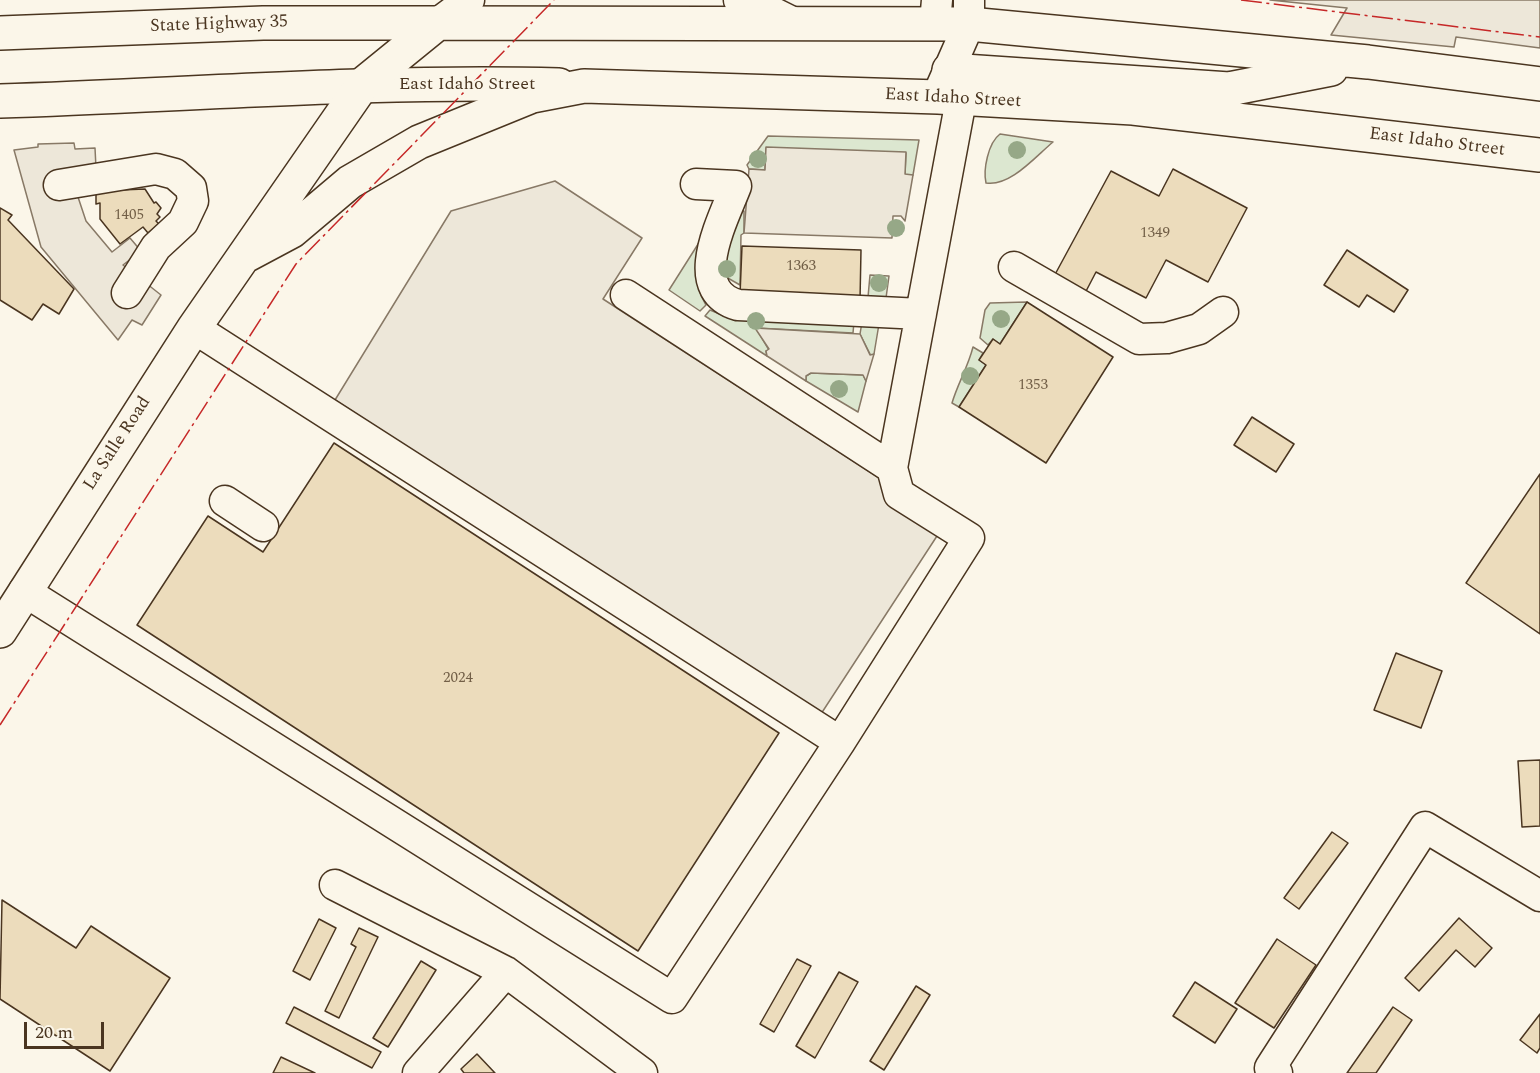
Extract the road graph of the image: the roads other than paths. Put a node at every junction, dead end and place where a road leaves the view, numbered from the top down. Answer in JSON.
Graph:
{"nodes":[{"id":1,"x":469,"y":0,"type":"edge"},
{"id":2,"x":521,"y":0,"type":"edge"},
{"id":3,"x":739,"y":0,"type":"edge"},
{"id":4,"x":936,"y":11,"type":"edge"},
{"id":5,"x":439,"y":12,"type":"edge"},
{"id":6,"x":969,"y":12,"type":"edge"},
{"id":7,"x":792,"y":22,"type":"junction"},
{"id":8,"x":558,"y":25,"type":"junction"},
{"id":9,"x":0,"y":33,"type":"edge"},
{"id":10,"x":1368,"y":62,"type":"junction"},
{"id":11,"x":363,"y":84,"type":"junction"},
{"id":12,"x":1540,"y":84,"type":"edge"},
{"id":13,"x":597,"y":86,"type":"junction"},
{"id":14,"x":949,"y":89,"type":"junction"},
{"id":15,"x":0,"y":101,"type":"edge"},
{"id":16,"x":1540,"y":155,"type":"edge"},
{"id":17,"x":696,"y":184,"type":"dead end"},
{"id":18,"x":59,"y":185,"type":"dead end"},
{"id":19,"x":240,"y":259,"type":"junction"},
{"id":20,"x":1014,"y":267,"type":"dead end"},
{"id":21,"x":127,"y":293,"type":"dead end"},
{"id":22,"x":626,"y":295,"type":"dead end"},
{"id":23,"x":1223,"y":312,"type":"dead end"},
{"id":24,"x":921,"y":314,"type":"junction"},
{"id":25,"x":194,"y":328,"type":"junction"},
{"id":26,"x":892,"y":468,"type":"junction"},
{"id":27,"x":225,"y":501,"type":"dead end"},
{"id":28,"x":263,"y":526,"type":"dead end"},
{"id":29,"x":24,"y":591,"type":"junction"},
{"id":30,"x":0,"y":631,"type":"edge"},
{"id":31,"x":840,"y":742,"type":"junction"},
{"id":32,"x":335,"y":885,"type":"dead end"},
{"id":33,"x":1540,"y":896,"type":"edge"},
{"id":34,"x":506,"y":972,"type":"junction"},
{"id":35,"x":418,"y":1073,"type":"edge"},
{"id":36,"x":642,"y":1073,"type":"edge"},
{"id":37,"x":1277,"y":1073,"type":"edge"}],
"edges":[{"from":1,"to":5,"type":"street"},
{"from":2,"to":8,"type":"main road"},
{"from":3,"to":7,"type":"street"},
{"from":4,"to":6,"type":"main road"},
{"from":4,"to":7,"type":"main road"},
{"from":5,"to":8,"type":"main road"},
{"from":5,"to":9,"type":"main road","name":"State Highway 35"},
{"from":5,"to":11,"type":"main road","name":"La Salle Road"},
{"from":6,"to":10,"type":"main road"},
{"from":6,"to":14,"type":"street"},
{"from":7,"to":8,"type":"main road"},
{"from":10,"to":12,"type":"main road"},
{"from":10,"to":14,"type":"main road"},
{"from":11,"to":13,"type":"main road","name":"East Idaho Street"},
{"from":11,"to":15,"type":"main road"},
{"from":11,"to":19,"type":"main road","name":"La Salle Road"},
{"from":13,"to":14,"type":"main road","name":"East Idaho Street"},
{"from":13,"to":19,"type":"main road"},
{"from":14,"to":16,"type":"main road","name":"East Idaho Street"},
{"from":14,"to":24,"type":"street"},
{"from":17,"to":24,"type":"street"},
{"from":18,"to":21,"type":"street"},
{"from":19,"to":25,"type":"main road","name":"La Salle Road"},
{"from":20,"to":23,"type":"street"},
{"from":22,"to":26,"type":"street"},
{"from":24,"to":26,"type":"street"},
{"from":25,"to":29,"type":"main road","name":"La Salle Road"},
{"from":25,"to":31,"type":"street"},
{"from":26,"to":31,"type":"street"},
{"from":27,"to":28,"type":"street"},
{"from":29,"to":30,"type":"main road","name":"La Salle Road"},
{"from":29,"to":31,"type":"street"},
{"from":32,"to":34,"type":"street"},
{"from":33,"to":37,"type":"street"},
{"from":34,"to":35,"type":"street"},
{"from":34,"to":36,"type":"street"}]}
